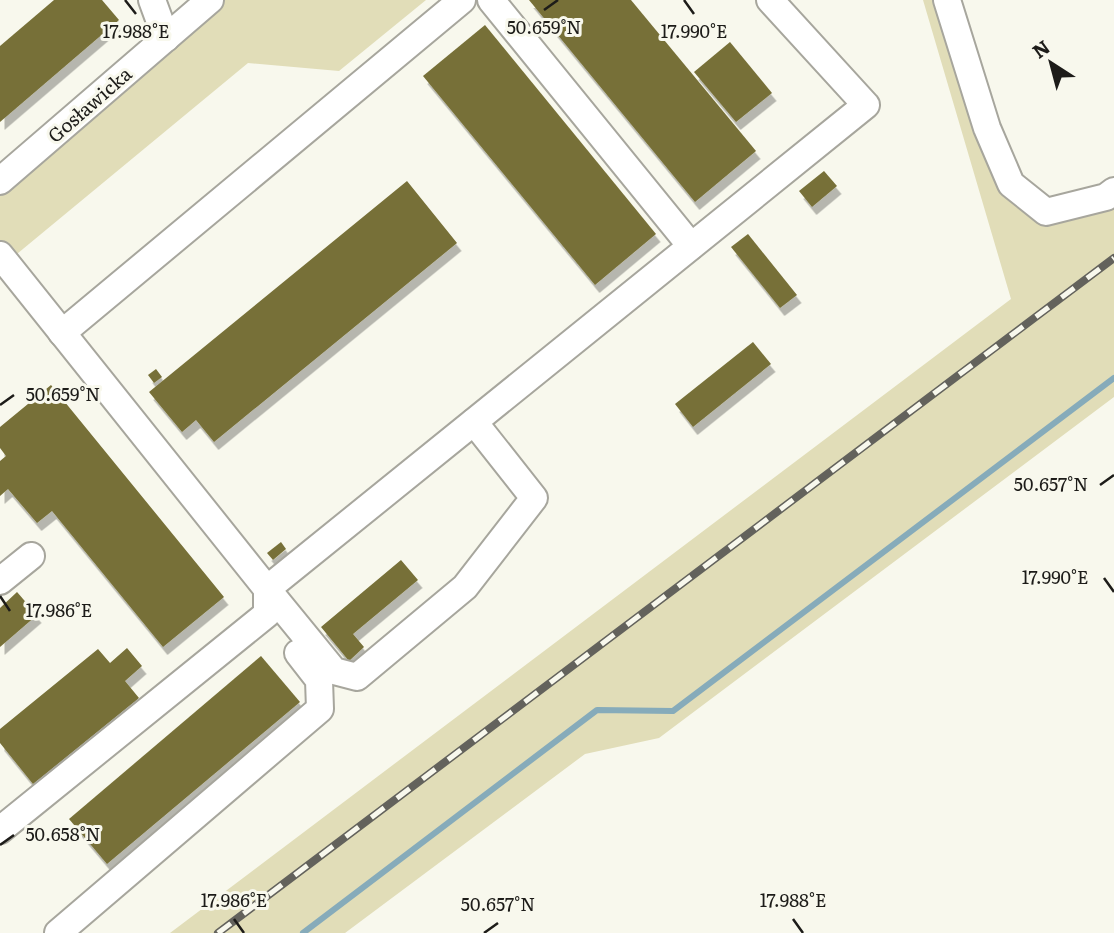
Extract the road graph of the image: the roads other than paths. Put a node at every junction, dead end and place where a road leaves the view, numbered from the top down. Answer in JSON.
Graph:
{"nodes":[{"id":1,"x":152,"y":0,"type":"edge"},
{"id":2,"x":210,"y":0,"type":"edge"},
{"id":3,"x":462,"y":0,"type":"edge"},
{"id":4,"x":491,"y":0,"type":"edge"},
{"id":5,"x":770,"y":0,"type":"edge"},
{"id":6,"x":947,"y":0,"type":"edge"},
{"id":7,"x":166,"y":38,"type":"junction"},
{"id":8,"x":0,"y":181,"type":"edge"},
{"id":9,"x":1114,"y":191,"type":"edge"},
{"id":10,"x":691,"y":246,"type":"junction"},
{"id":11,"x":0,"y":255,"type":"edge"},
{"id":12,"x":62,"y":333,"type":"junction"},
{"id":13,"x":474,"y":422,"type":"junction"},
{"id":14,"x":31,"y":556,"type":"dead end"},
{"id":15,"x":0,"y":581,"type":"edge"},
{"id":16,"x":267,"y":602,"type":"junction"},
{"id":17,"x":0,"y":830,"type":"edge"},
{"id":18,"x":58,"y":933,"type":"edge"}],
"edges":[{"from":1,"to":7,"type":"street"},
{"from":2,"to":7,"type":"street","name":"Gosławicka"},
{"from":3,"to":12,"type":"street"},
{"from":4,"to":10,"type":"street"},
{"from":5,"to":10,"type":"street"},
{"from":6,"to":9,"type":"street"},
{"from":7,"to":8,"type":"street","name":"Gosławicka"},
{"from":10,"to":13,"type":"street"},
{"from":11,"to":12,"type":"street"},
{"from":12,"to":16,"type":"street"},
{"from":13,"to":16,"type":"street"},
{"from":13,"to":16,"type":"street"},
{"from":14,"to":15,"type":"street"},
{"from":16,"to":17,"type":"street"},
{"from":16,"to":18,"type":"street"}]}
